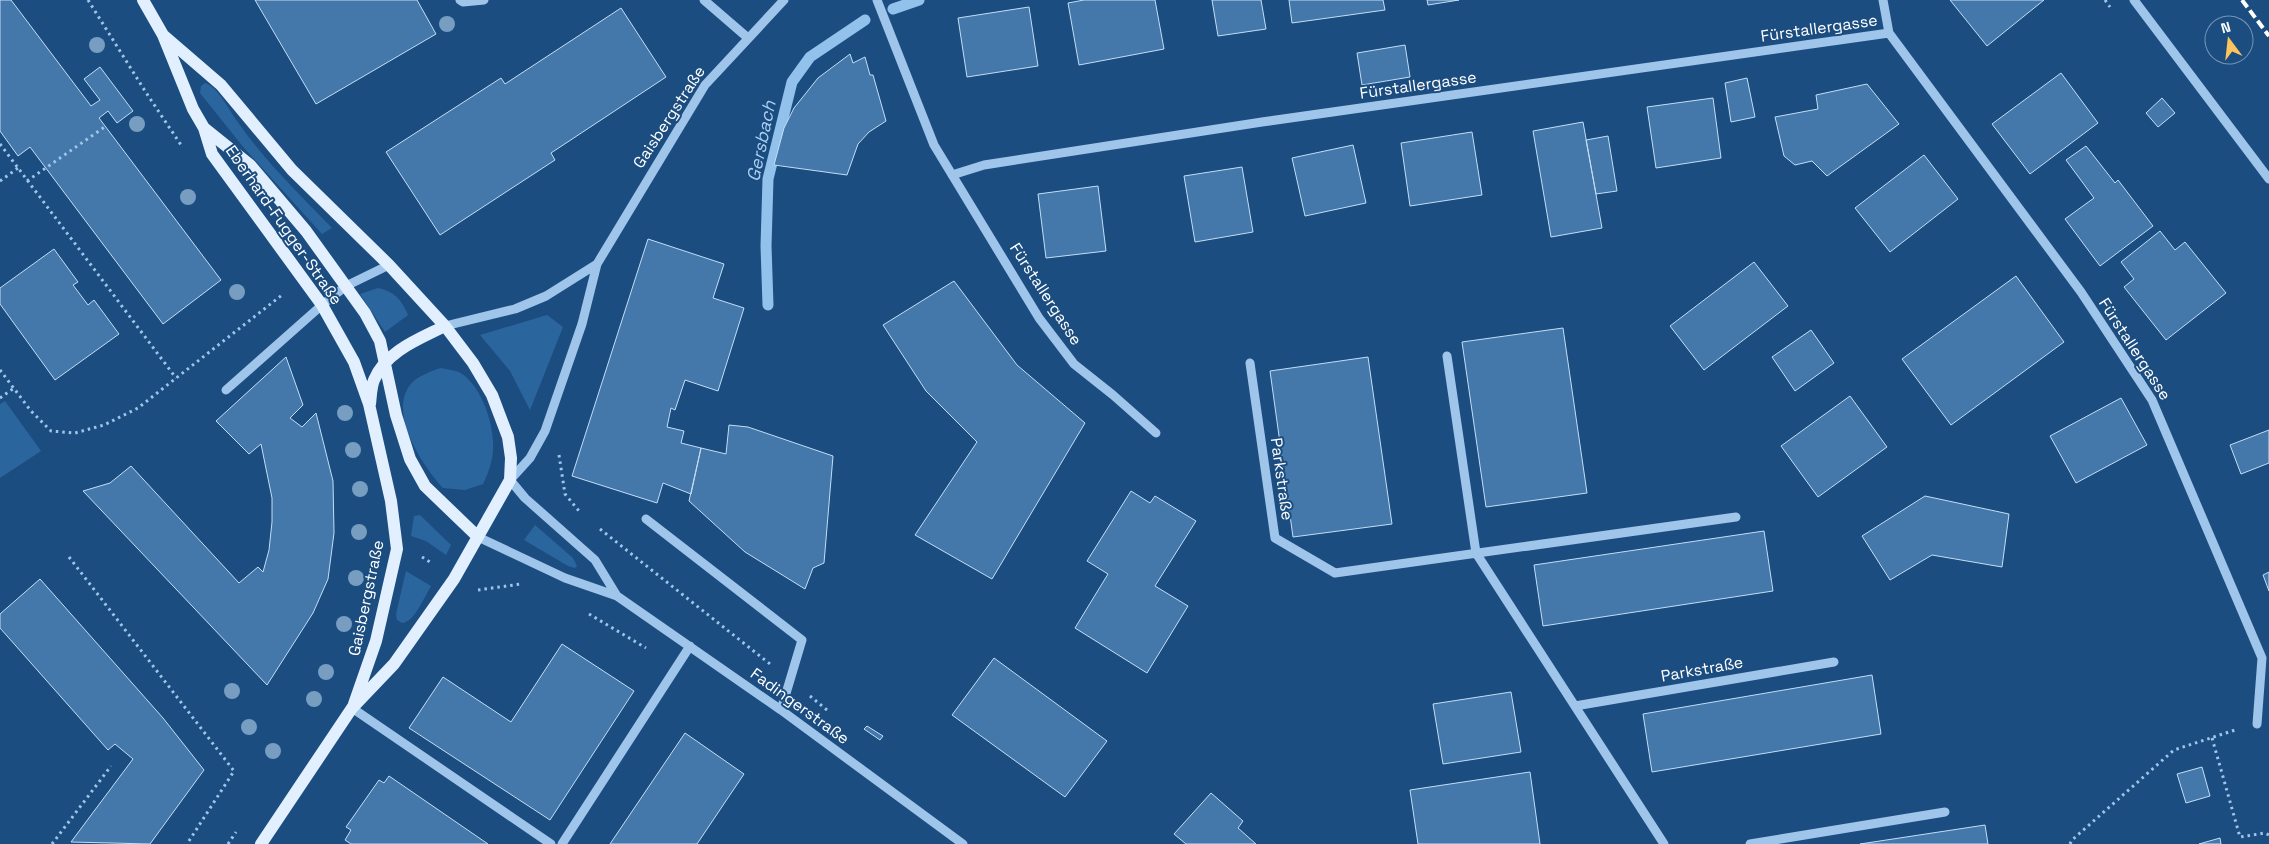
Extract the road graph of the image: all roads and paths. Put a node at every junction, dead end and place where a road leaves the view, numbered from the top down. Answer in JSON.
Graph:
{"nodes":[{"id":1,"x":88,"y":0,"type":"edge"},
{"id":2,"x":143,"y":0,"type":"edge"},
{"id":3,"x":460,"y":0,"type":"edge"},
{"id":4,"x":484,"y":0,"type":"edge"},
{"id":5,"x":704,"y":0,"type":"edge"},
{"id":6,"x":784,"y":0,"type":"edge"},
{"id":7,"x":877,"y":0,"type":"edge"},
{"id":8,"x":1883,"y":0,"type":"edge"},
{"id":9,"x":2134,"y":0,"type":"edge"},
{"id":10,"x":1889,"y":33,"type":"junction"},
{"id":11,"x":164,"y":35,"type":"junction"},
{"id":12,"x":748,"y":38,"type":"junction"},
{"id":13,"x":106,"y":126,"type":"dead end"},
{"id":14,"x":204,"y":128,"type":"junction"},
{"id":15,"x":0,"y":144,"type":"edge"},
{"id":16,"x":182,"y":147,"type":"dead end"},
{"id":17,"x":18,"y":168,"type":"junction"},
{"id":18,"x":952,"y":175,"type":"junction"},
{"id":19,"x":2269,"y":179,"type":"edge"},
{"id":20,"x":0,"y":181,"type":"edge"},
{"id":21,"x":27,"y":181,"type":"junction"},
{"id":22,"x":597,"y":264,"type":"junction"},
{"id":23,"x":389,"y":265,"type":"junction"},
{"id":24,"x":346,"y":286,"type":"junction"},
{"id":25,"x":322,"y":305,"type":"junction"},
{"id":26,"x":306,"y":318,"type":"junction"},
{"id":27,"x":445,"y":326,"type":"junction"},
{"id":28,"x":1448,"y":356,"type":"dead end"},
{"id":29,"x":385,"y":363,"type":"junction"},
{"id":30,"x":1250,"y":363,"type":"dead end"},
{"id":31,"x":0,"y":370,"type":"edge"},
{"id":32,"x":176,"y":378,"type":"junction"},
{"id":33,"x":14,"y":388,"type":"junction"},
{"id":34,"x":226,"y":390,"type":"dead end"},
{"id":35,"x":0,"y":398,"type":"edge"},
{"id":36,"x":370,"y":404,"type":"junction"},
{"id":37,"x":1156,"y":433,"type":"dead end"},
{"id":38,"x":510,"y":480,"type":"junction"},
{"id":39,"x":1736,"y":517,"type":"dead end"},
{"id":40,"x":646,"y":518,"type":"dead end"},
{"id":41,"x":595,"y":525,"type":"dead end"},
{"id":42,"x":478,"y":537,"type":"junction"},
{"id":43,"x":397,"y":549,"type":"junction"},
{"id":44,"x":1476,"y":554,"type":"junction"},
{"id":45,"x":69,"y":557,"type":"dead end"},
{"id":46,"x":454,"y":579,"type":"junction"},
{"id":47,"x":520,"y":586,"type":"dead end"},
{"id":48,"x":527,"y":588,"type":"dead end"},
{"id":49,"x":618,"y":596,"type":"junction"},
{"id":50,"x":588,"y":614,"type":"dead end"},
{"id":51,"x":690,"y":646,"type":"junction"},
{"id":52,"x":1834,"y":662,"type":"dead end"},
{"id":53,"x":677,"y":668,"type":"junction"},
{"id":54,"x":789,"y":679,"type":"junction"},
{"id":55,"x":1575,"y":706,"type":"junction"},
{"id":56,"x":352,"y":708,"type":"junction"},
{"id":57,"x":780,"y":710,"type":"junction"},
{"id":58,"x":827,"y":710,"type":"dead end"},
{"id":59,"x":2257,"y":724,"type":"joint"},
{"id":60,"x":2212,"y":738,"type":"junction"},
{"id":61,"x":111,"y":766,"type":"dead end"},
{"id":62,"x":1944,"y":812,"type":"dead end"},
{"id":63,"x":239,"y":828,"type":"dead end"},
{"id":64,"x":2269,"y":835,"type":"edge"},
{"id":65,"x":52,"y":844,"type":"edge"},
{"id":66,"x":187,"y":844,"type":"edge"},
{"id":67,"x":228,"y":844,"type":"edge"},
{"id":68,"x":261,"y":844,"type":"edge"},
{"id":69,"x":552,"y":844,"type":"edge"},
{"id":70,"x":562,"y":844,"type":"edge"},
{"id":71,"x":963,"y":844,"type":"edge"},
{"id":72,"x":1664,"y":844,"type":"edge"},
{"id":73,"x":1750,"y":844,"type":"edge"},
{"id":74,"x":2070,"y":844,"type":"edge"}],
"edges":[{"from":1,"to":16,"type":"path"},
{"from":2,"to":11,"type":"main road","name":"Eberhard-Fugger-Straße"},
{"from":3,"to":4,"type":"street"},
{"from":5,"to":12,"type":"street"},
{"from":6,"to":12,"type":"street","name":"Gaisbergstraße"},
{"from":7,"to":18,"type":"street","name":"Fürstallergasse"},
{"from":8,"to":10,"type":"street","name":"Fürstallergasse"},
{"from":9,"to":19,"type":"street"},
{"from":10,"to":18,"type":"street","name":"Fürstallergasse"},
{"from":10,"to":59,"type":"street","name":"Fürstallergasse"},
{"from":11,"to":14,"type":"main road","name":"Eberhard-Fugger-Straße"},
{"from":11,"to":23,"type":"main road","name":"Eberhard-Fugger-Straße"},
{"from":12,"to":22,"type":"street","name":"Gaisbergstraße"},
{"from":13,"to":21,"type":"path"},
{"from":14,"to":24,"type":"main road"},
{"from":14,"to":25,"type":"main road","name":"Eberhard-Fugger-Straße"},
{"from":15,"to":17,"type":"path"},
{"from":17,"to":20,"type":"path"},
{"from":17,"to":21,"type":"path"},
{"from":18,"to":37,"type":"street","name":"Fürstallergasse"},
{"from":21,"to":32,"type":"path"},
{"from":22,"to":27,"type":"street","name":"Gaisbergstraße"},
{"from":22,"to":38,"type":"street","name":"Gaisbergstraße"},
{"from":23,"to":24,"type":"street"},
{"from":23,"to":27,"type":"main road","name":"Eberhard-Fugger-Straße"},
{"from":24,"to":25,"type":"street"},
{"from":24,"to":29,"type":"main road"},
{"from":25,"to":26,"type":"street"},
{"from":25,"to":36,"type":"main road","name":"Eberhard-Fugger-Straße"},
{"from":26,"to":32,"type":"path"},
{"from":26,"to":34,"type":"street"},
{"from":27,"to":29,"type":"main road"},
{"from":27,"to":38,"type":"main road"},
{"from":28,"to":44,"type":"street"},
{"from":29,"to":36,"type":"main road"},
{"from":29,"to":42,"type":"main road"},
{"from":30,"to":44,"type":"street","name":"Parkstraße"},
{"from":31,"to":33,"type":"path"},
{"from":32,"to":33,"type":"path"},
{"from":33,"to":35,"type":"path"},
{"from":36,"to":43,"type":"main road","name":"Gaisbergstraße"},
{"from":38,"to":42,"type":"main road","name":"Gaisbergstraße"},
{"from":38,"to":49,"type":"street","name":"Fadingerstraße"},
{"from":39,"to":44,"type":"street","name":"Parkstraße"},
{"from":40,"to":54,"type":"street"},
{"from":41,"to":54,"type":"path"},
{"from":42,"to":46,"type":"main road","name":"Gaisbergstraße"},
{"from":42,"to":49,"type":"street","name":"Fadingerstraße"},
{"from":43,"to":46,"type":"path"},
{"from":43,"to":56,"type":"main road","name":"Gaisbergstraße"},
{"from":44,"to":55,"type":"street"},
{"from":45,"to":66,"type":"path"},
{"from":46,"to":56,"type":"main road","name":"Gaisbergstraße"},
{"from":47,"to":48,"type":"path"},
{"from":49,"to":51,"type":"street","name":"Fadingerstraße"},
{"from":50,"to":53,"type":"path"},
{"from":51,"to":53,"type":"street"},
{"from":51,"to":57,"type":"street","name":"Fadingerstraße"},
{"from":52,"to":55,"type":"street","name":"Parkstraße"},
{"from":53,"to":70,"type":"street"},
{"from":54,"to":57,"type":"street"},
{"from":54,"to":58,"type":"path"},
{"from":55,"to":72,"type":"street"},
{"from":56,"to":68,"type":"main road","name":"Gaisbergstraße"},
{"from":56,"to":69,"type":"street"},
{"from":57,"to":71,"type":"street","name":"Fadingerstraße"},
{"from":59,"to":60,"type":"path"},
{"from":60,"to":64,"type":"path"},
{"from":60,"to":74,"type":"path"},
{"from":61,"to":65,"type":"path"},
{"from":62,"to":73,"type":"street"},
{"from":63,"to":67,"type":"path"}]}
